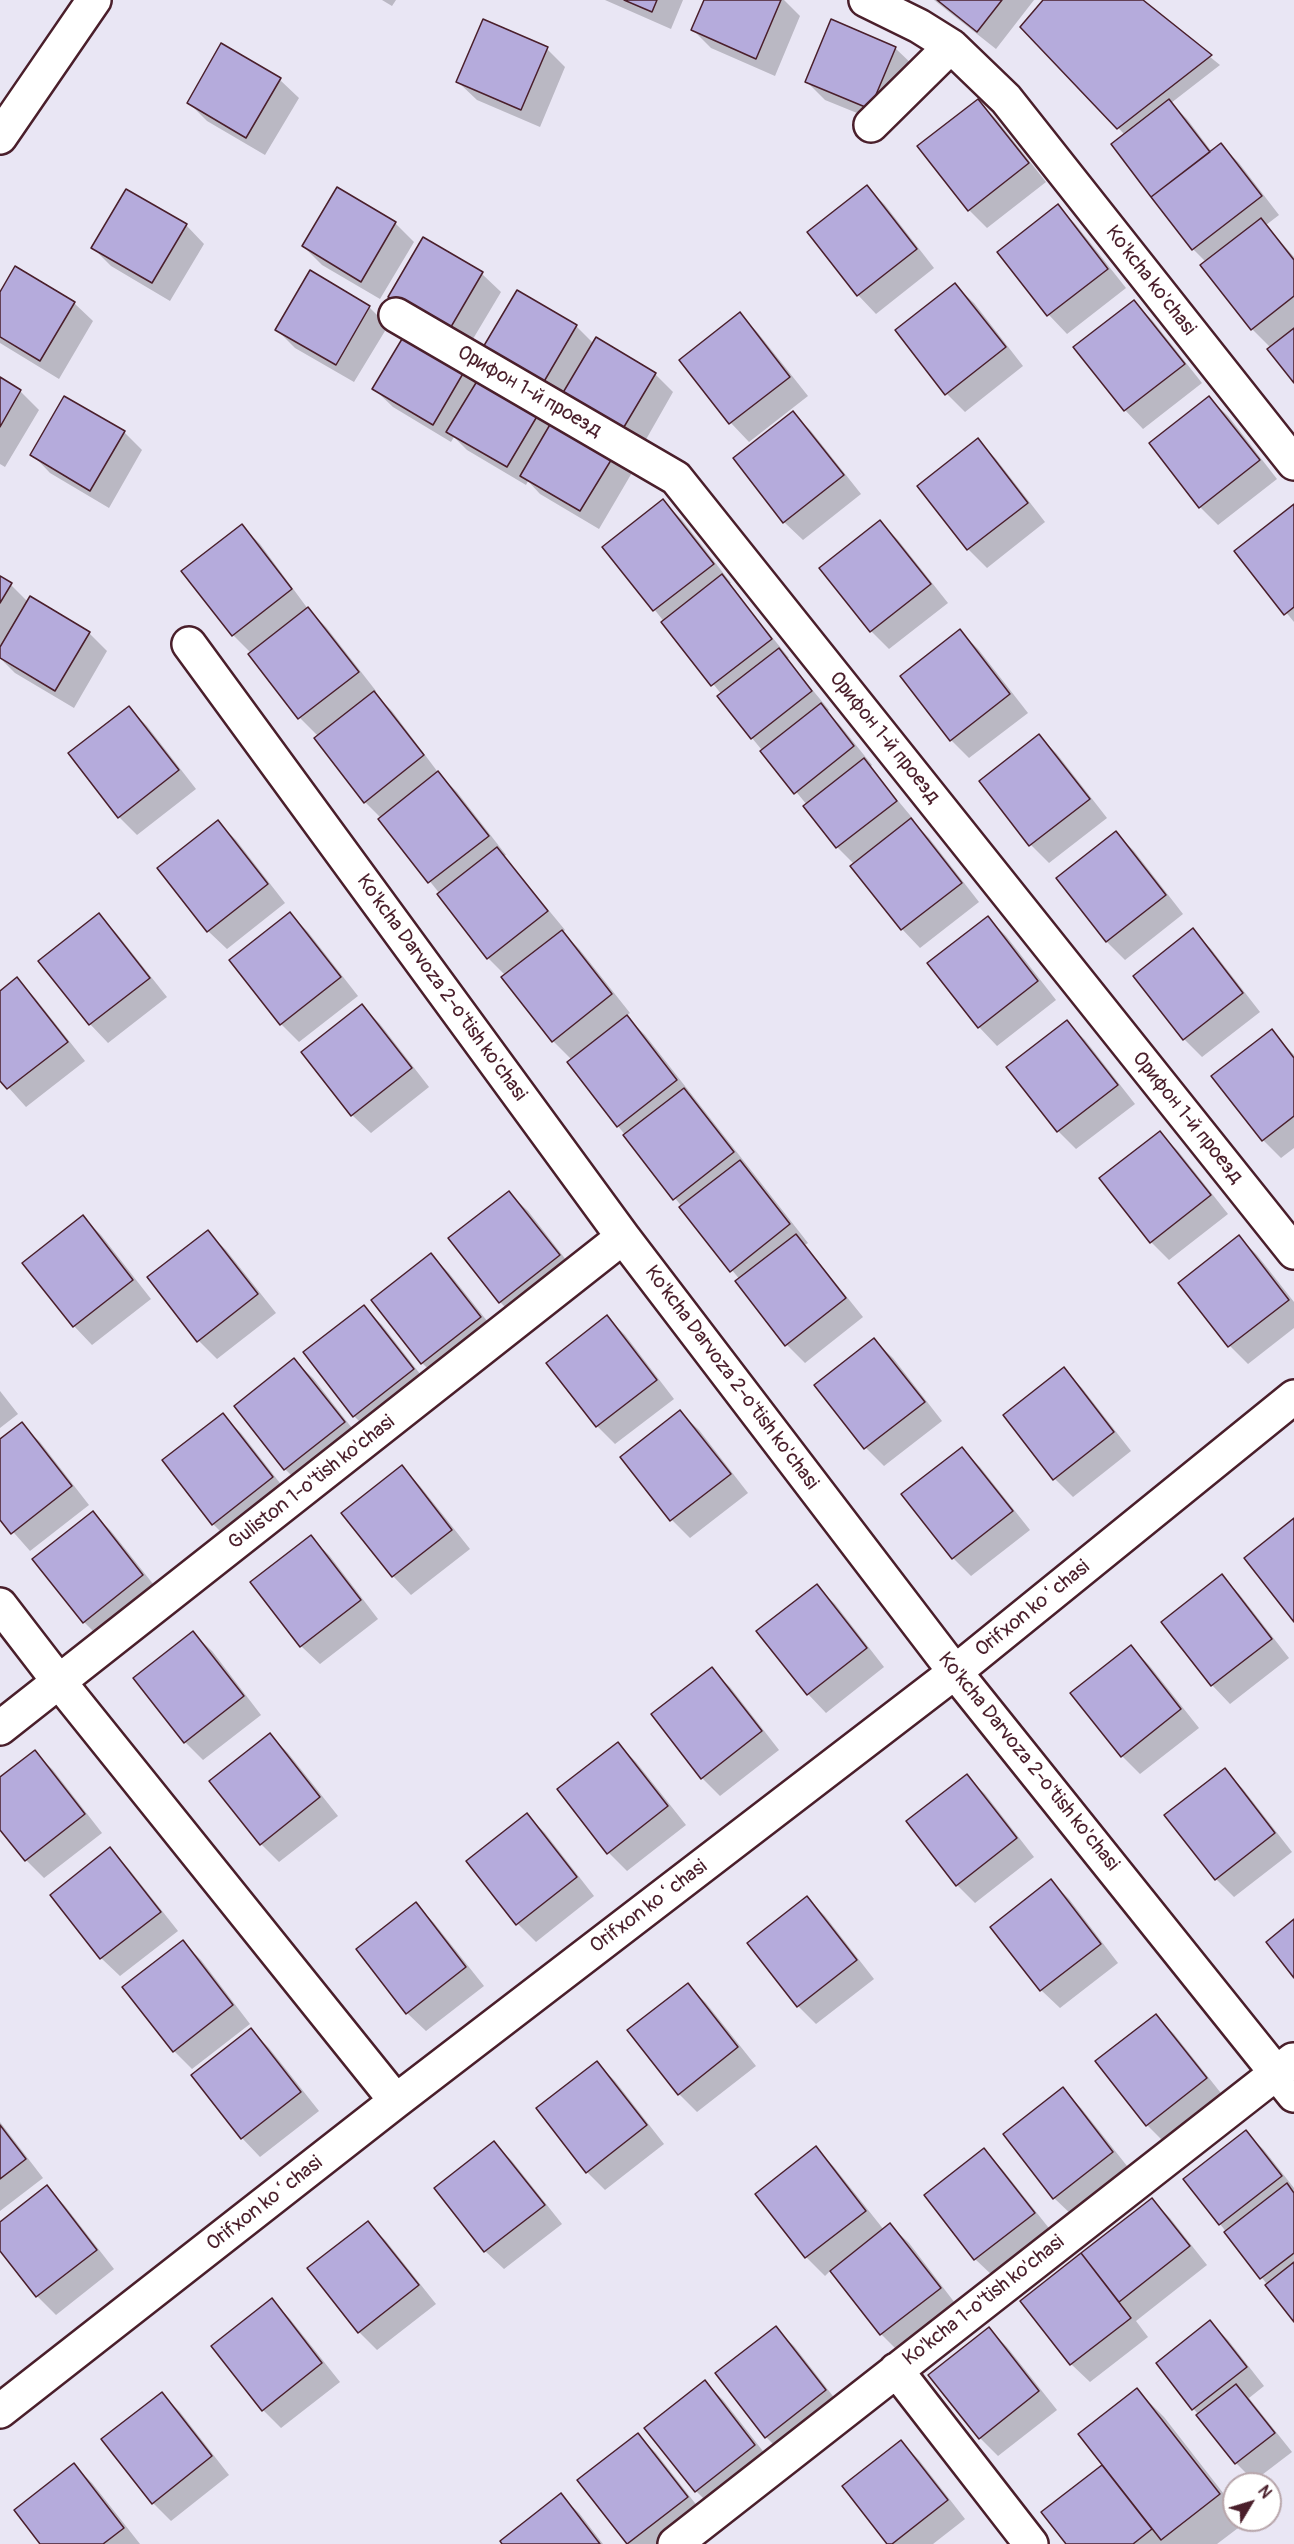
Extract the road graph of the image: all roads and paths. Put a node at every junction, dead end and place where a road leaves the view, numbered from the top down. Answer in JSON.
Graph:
{"nodes":[{"id":1,"x":94,"y":0,"type":"edge"},
{"id":2,"x":866,"y":0,"type":"edge"},
{"id":3,"x":951,"y":46,"type":"junction"},
{"id":4,"x":871,"y":125,"type":"dead end"},
{"id":5,"x":0,"y":137,"type":"edge"},
{"id":6,"x":396,"y":315,"type":"dead end"},
{"id":7,"x":1294,"y":463,"type":"edge"},
{"id":8,"x":189,"y":644,"type":"dead end"},
{"id":9,"x":623,"y":1237,"type":"junction"},
{"id":10,"x":1294,"y":1252,"type":"edge"},
{"id":11,"x":1294,"y":1397,"type":"edge"},
{"id":12,"x":0,"y":1605,"type":"edge"},
{"id":13,"x":956,"y":1672,"type":"junction"},
{"id":14,"x":60,"y":1683,"type":"junction"},
{"id":15,"x":0,"y":1728,"type":"edge"},
{"id":16,"x":1288,"y":2076,"type":"edge"},
{"id":17,"x":396,"y":2101,"type":"junction"},
{"id":18,"x":896,"y":2370,"type":"junction"},
{"id":19,"x":0,"y":2411,"type":"edge"},
{"id":20,"x":675,"y":2544,"type":"edge"},
{"id":21,"x":1031,"y":2544,"type":"edge"}],
"edges":[{"from":1,"to":5,"type":"street"},
{"from":2,"to":3,"type":"street","name":"Ko'kcha ko'chasi"},
{"from":3,"to":4,"type":"street"},
{"from":3,"to":7,"type":"street","name":"Ko'kcha ko'chasi"},
{"from":6,"to":10,"type":"street","name":"Орифон 1-й проезд"},
{"from":8,"to":9,"type":"street","name":"Ko'kcha Darvoza 2-o'tish ko'chasi"},
{"from":9,"to":13,"type":"street","name":"Ko'kcha Darvoza 2-o'tish ko'chasi"},
{"from":9,"to":14,"type":"street","name":"Guliston 1-o'tish ko'chasi"},
{"from":11,"to":13,"type":"street","name":"Orifxon koʻchasi"},
{"from":12,"to":14,"type":"street"},
{"from":13,"to":16,"type":"street","name":"Ko'kcha Darvoza 2-o'tish ko'chasi"},
{"from":13,"to":17,"type":"street","name":"Orifxon koʻchasi"},
{"from":14,"to":15,"type":"street","name":"Guliston 1-o'tish ko'chasi"},
{"from":14,"to":17,"type":"street"},
{"from":16,"to":18,"type":"street","name":"Ko'kcha 1-o'tish ko'chasi"},
{"from":17,"to":19,"type":"street","name":"Orifxon koʻchasi"},
{"from":18,"to":20,"type":"street","name":"Ko'kcha 1-o'tish ko'chasi"},
{"from":18,"to":21,"type":"street"}]}
